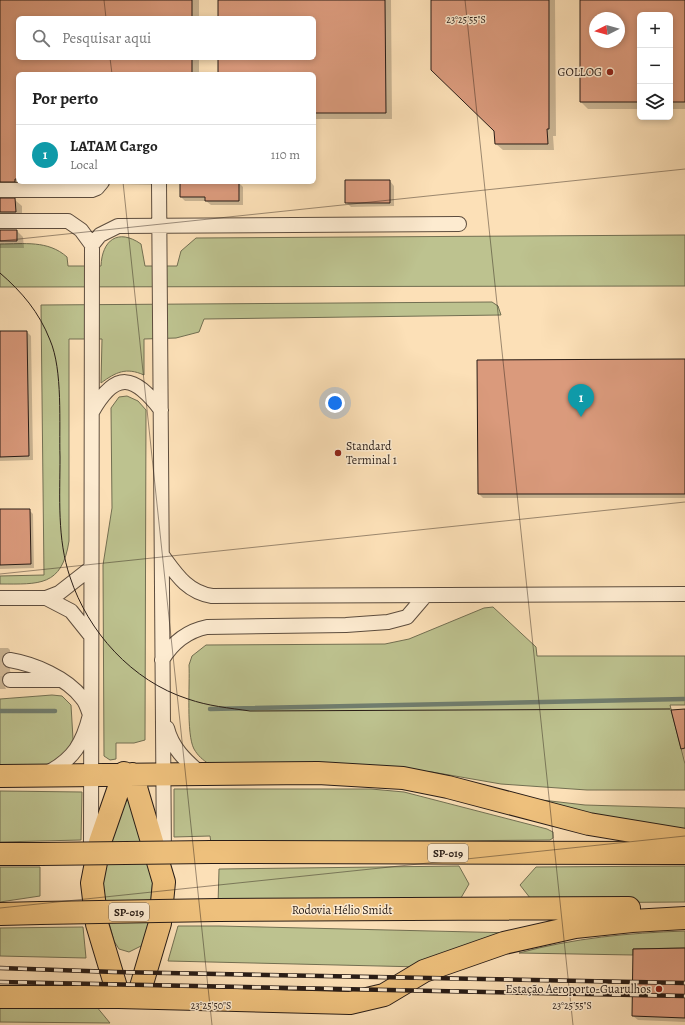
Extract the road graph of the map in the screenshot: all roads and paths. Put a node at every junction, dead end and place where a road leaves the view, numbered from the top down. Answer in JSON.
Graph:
{"nodes":[{"id":1,"x":100,"y":184,"type":"edge"},
{"id":2,"x":159,"y":184,"type":"edge"},
{"id":3,"x":0,"y":190,"type":"edge"},
{"id":4,"x":0,"y":221,"type":"edge"},
{"id":5,"x":459,"y":224,"type":"dead end"},
{"id":6,"x":160,"y":226,"type":"junction"},
{"id":7,"x":92,"y":250,"type":"junction"},
{"id":8,"x":161,"y":410,"type":"junction"},
{"id":9,"x":92,"y":413,"type":"junction"},
{"id":10,"x":162,"y":555,"type":"junction"},
{"id":11,"x":92,"y":568,"type":"junction"},
{"id":12,"x":685,"y":594,"type":"edge"},
{"id":13,"x":425,"y":596,"type":"junction"},
{"id":14,"x":0,"y":598,"type":"edge"},
{"id":15,"x":46,"y":598,"type":"junction"},
{"id":16,"x":91,"y":636,"type":"junction"},
{"id":17,"x":162,"y":660,"type":"junction"},
{"id":18,"x":60,"y":680,"type":"junction"},
{"id":19,"x":163,"y":711,"type":"junction"},
{"id":20,"x":90,"y":715,"type":"junction"},
{"id":21,"x":200,"y":773,"type":"junction"},
{"id":22,"x":90,"y":774,"type":"junction"},
{"id":23,"x":128,"y":774,"type":"junction"},
{"id":24,"x":164,"y":774,"type":"junction"},
{"id":25,"x":45,"y":775,"type":"junction"},
{"id":26,"x":0,"y":776,"type":"edge"},
{"id":27,"x":685,"y":840,"type":"edge"},
{"id":28,"x":685,"y":853,"type":"edge"},
{"id":29,"x":0,"y":854,"type":"edge"},
{"id":30,"x":164,"y":882,"type":"junction"},
{"id":31,"x":92,"y":883,"type":"junction"},
{"id":32,"x":685,"y":908,"type":"edge"},
{"id":33,"x":0,"y":914,"type":"edge"},
{"id":34,"x":685,"y":918,"type":"edge"},
{"id":35,"x":0,"y":997,"type":"edge"},
{"id":36,"x":128,"y":997,"type":"junction"}],
"edges":[{"from":1,"to":3,"type":"street"},
{"from":2,"to":6,"type":"street"},
{"from":4,"to":7,"type":"street"},
{"from":5,"to":6,"type":"street"},
{"from":6,"to":7,"type":"street"},
{"from":6,"to":8,"type":"street"},
{"from":7,"to":9,"type":"street"},
{"from":8,"to":9,"type":"street"},
{"from":8,"to":10,"type":"street"},
{"from":9,"to":11,"type":"street"},
{"from":10,"to":13,"type":"street"},
{"from":10,"to":17,"type":"street"},
{"from":11,"to":15,"type":"street"},
{"from":11,"to":16,"type":"street"},
{"from":12,"to":13,"type":"street"},
{"from":13,"to":17,"type":"street"},
{"from":14,"to":15,"type":"street"},
{"from":15,"to":16,"type":"street"},
{"from":16,"to":20,"type":"street"},
{"from":17,"to":19,"type":"street"},
{"from":18,"to":18,"type":"street"},
{"from":18,"to":20,"type":"street"},
{"from":19,"to":21,"type":"street"},
{"from":19,"to":24,"type":"street"},
{"from":20,"to":22,"type":"street"},
{"from":20,"to":25,"type":"street"},
{"from":21,"to":24,"type":"main road"},
{"from":21,"to":27,"type":"main road"},
{"from":22,"to":23,"type":"main road"},
{"from":22,"to":25,"type":"main road"},
{"from":22,"to":31,"type":"street"},
{"from":23,"to":24,"type":"main road"},
{"from":23,"to":30,"type":"main road"},
{"from":23,"to":31,"type":"main road"},
{"from":24,"to":30,"type":"street"},
{"from":25,"to":26,"type":"main road"},
{"from":28,"to":29,"type":"main road","number":"SP-019","bridge":true},
{"from":30,"to":36,"type":"main road"},
{"from":31,"to":36,"type":"main road"},
{"from":32,"to":33,"type":"main road","name":"Rodovia Hélio Smidt","number":"SP-019","bridge":true},
{"from":34,"to":36,"type":"main road"},
{"from":35,"to":36,"type":"main road"}]}
